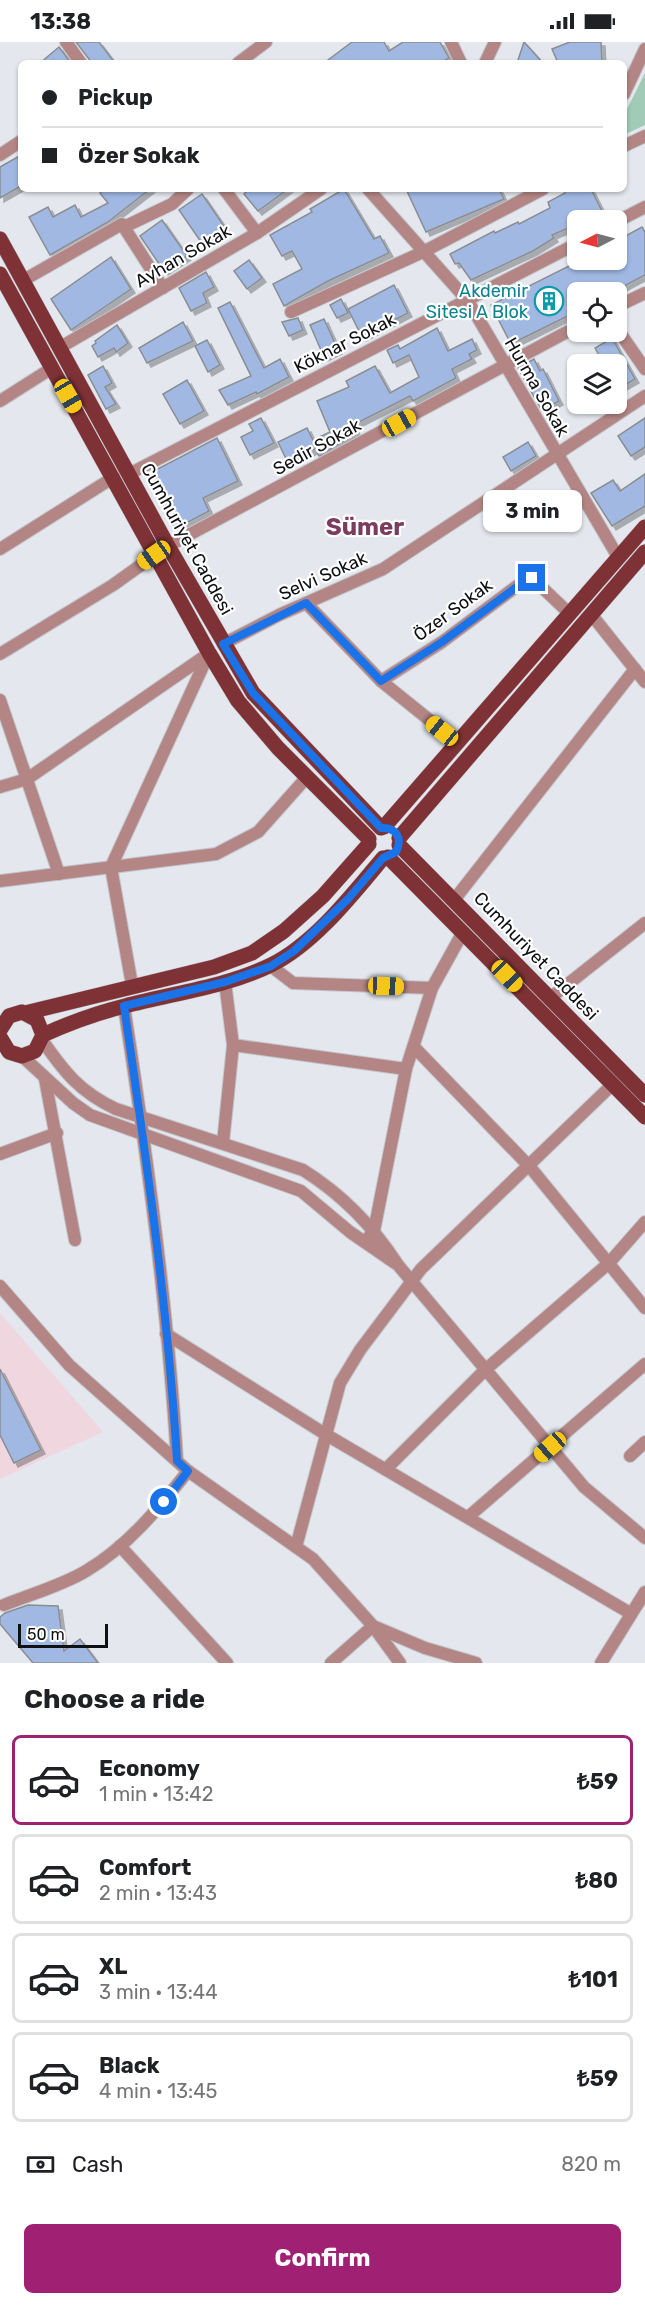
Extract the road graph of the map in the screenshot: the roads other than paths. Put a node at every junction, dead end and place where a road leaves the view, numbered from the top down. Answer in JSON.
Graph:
{"nodes":[{"id":1,"x":266,"y":42,"type":"edge"},
{"id":2,"x":451,"y":42,"type":"edge"},
{"id":3,"x":495,"y":42,"type":"edge"},
{"id":4,"x":68,"y":43,"type":"edge"},
{"id":5,"x":645,"y":49,"type":"edge"},
{"id":6,"x":79,"y":60,"type":"edge"},
{"id":7,"x":242,"y":60,"type":"edge"},
{"id":8,"x":460,"y":60,"type":"edge"},
{"id":9,"x":486,"y":60,"type":"edge"},
{"id":10,"x":627,"y":88,"type":"edge"},
{"id":11,"x":645,"y":136,"type":"edge"},
{"id":12,"x":18,"y":143,"type":"edge"},
{"id":13,"x":627,"y":145,"type":"edge"},
{"id":14,"x":0,"y":155,"type":"edge"},
{"id":15,"x":185,"y":192,"type":"edge"},
{"id":16,"x":226,"y":192,"type":"edge"},
{"id":17,"x":317,"y":192,"type":"edge"},
{"id":18,"x":371,"y":192,"type":"edge"},
{"id":19,"x":529,"y":193,"type":"edge"},
{"id":20,"x":645,"y":207,"type":"edge"},
{"id":21,"x":627,"y":216,"type":"edge"},
{"id":22,"x":124,"y":227,"type":"junction"},
{"id":23,"x":257,"y":233,"type":"junction"},
{"id":24,"x":0,"y":239,"type":"edge"},
{"id":25,"x":567,"y":249,"type":"edge"},
{"id":26,"x":423,"y":252,"type":"junction"},
{"id":27,"x":0,"y":274,"type":"edge"},
{"id":28,"x":22,"y":281,"type":"junction"},
{"id":29,"x":163,"y":288,"type":"junction"},
{"id":30,"x":645,"y":293,"type":"edge"},
{"id":31,"x":468,"y":301,"type":"junction"},
{"id":32,"x":627,"y":302,"type":"edge"},
{"id":33,"x":291,"y":312,"type":"dead end"},
{"id":34,"x":567,"y":332,"type":"edge"},
{"id":35,"x":626,"y":342,"type":"edge"},
{"id":36,"x":59,"y":348,"type":"junction"},
{"id":37,"x":504,"y":365,"type":"junction"},
{"id":38,"x":51,"y":368,"type":"junction"},
{"id":39,"x":645,"y":369,"type":"edge"},
{"id":40,"x":645,"y":396,"type":"edge"},
{"id":41,"x":0,"y":401,"type":"edge"},
{"id":42,"x":555,"y":455,"type":"junction"},
{"id":43,"x":129,"y":474,"type":"junction"},
{"id":44,"x":114,"y":477,"type":"junction"},
{"id":45,"x":645,"y":527,"type":"edge"},
{"id":46,"x":168,"y":546,"type":"junction"},
{"id":47,"x":0,"y":549,"type":"edge"},
{"id":48,"x":645,"y":552,"type":"edge"},
{"id":49,"x":154,"y":555,"type":"junction"},
{"id":50,"x":618,"y":557,"type":"junction"},
{"id":51,"x":306,"y":603,"type":"junction"},
{"id":52,"x":570,"y":614,"type":"junction"},
{"id":53,"x":591,"y":614,"type":"junction"},
{"id":54,"x":223,"y":644,"type":"junction"},
{"id":55,"x":209,"y":653,"type":"junction"},
{"id":56,"x":0,"y":654,"type":"edge"},
{"id":57,"x":635,"y":669,"type":"junction"},
{"id":58,"x":381,"y":681,"type":"junction"},
{"id":59,"x":645,"y":682,"type":"edge"},
{"id":60,"x":0,"y":700,"type":"edge"},
{"id":61,"x":458,"y":743,"type":"junction"},
{"id":62,"x":307,"y":777,"type":"junction"},
{"id":63,"x":27,"y":779,"type":"junction"},
{"id":64,"x":0,"y":787,"type":"edge"},
{"id":65,"x":382,"y":827,"type":"junction"},
{"id":66,"x":399,"y":841,"type":"junction"},
{"id":67,"x":369,"y":842,"type":"junction"},
{"id":68,"x":386,"y":857,"type":"junction"},
{"id":69,"x":111,"y":867,"type":"junction"},
{"id":70,"x":58,"y":874,"type":"junction"},
{"id":71,"x":0,"y":881,"type":"edge"},
{"id":72,"x":454,"y":900,"type":"junction"},
{"id":73,"x":645,"y":923,"type":"edge"},
{"id":74,"x":463,"y":932,"type":"junction"},
{"id":75,"x":271,"y":966,"type":"junction"},
{"id":76,"x":225,"y":982,"type":"junction"},
{"id":77,"x":132,"y":985,"type":"junction"},
{"id":78,"x":432,"y":988,"type":"junction"},
{"id":79,"x":549,"y":999,"type":"junction"},
{"id":80,"x":124,"y":1006,"type":"junction"},
{"id":81,"x":25,"y":1013,"type":"junction"},
{"id":82,"x":2,"y":1023,"type":"edge"},
{"id":83,"x":42,"y":1038,"type":"junction"},
{"id":84,"x":1,"y":1044,"type":"edge"},
{"id":85,"x":233,"y":1045,"type":"junction"},
{"id":86,"x":414,"y":1047,"type":"junction"},
{"id":87,"x":22,"y":1056,"type":"junction"},
{"id":88,"x":406,"y":1069,"type":"junction"},
{"id":89,"x":45,"y":1079,"type":"junction"},
{"id":90,"x":613,"y":1084,"type":"junction"},
{"id":91,"x":645,"y":1095,"type":"edge"},
{"id":92,"x":141,"y":1116,"type":"junction"},
{"id":93,"x":645,"y":1117,"type":"edge"},
{"id":94,"x":57,"y":1133,"type":"junction"},
{"id":95,"x":142,"y":1135,"type":"junction"},
{"id":96,"x":223,"y":1143,"type":"junction"},
{"id":97,"x":0,"y":1154,"type":"edge"},
{"id":98,"x":530,"y":1167,"type":"junction"},
{"id":99,"x":645,"y":1222,"type":"edge"},
{"id":100,"x":374,"y":1231,"type":"junction"},
{"id":101,"x":75,"y":1240,"type":"dead end"},
{"id":102,"x":364,"y":1242,"type":"junction"},
{"id":103,"x":609,"y":1263,"type":"junction"},
{"id":104,"x":398,"y":1265,"type":"junction"},
{"id":105,"x":411,"y":1281,"type":"junction"},
{"id":106,"x":0,"y":1286,"type":"edge"},
{"id":107,"x":645,"y":1308,"type":"edge"},
{"id":108,"x":166,"y":1334,"type":"junction"},
{"id":109,"x":645,"y":1364,"type":"edge"},
{"id":110,"x":485,"y":1370,"type":"junction"},
{"id":111,"x":325,"y":1434,"type":"junction"},
{"id":112,"x":645,"y":1442,"type":"edge"},
{"id":113,"x":550,"y":1447,"type":"junction"},
{"id":114,"x":630,"y":1456,"type":"dead end"},
{"id":115,"x":177,"y":1461,"type":"junction"},
{"id":116,"x":387,"y":1468,"type":"junction"},
{"id":117,"x":188,"y":1471,"type":"junction"},
{"id":118,"x":468,"y":1517,"type":"junction"},
{"id":119,"x":645,"y":1538,"type":"edge"},
{"id":120,"x":120,"y":1546,"type":"junction"},
{"id":121,"x":296,"y":1547,"type":"junction"},
{"id":122,"x":645,"y":1592,"type":"edge"},
{"id":123,"x":2,"y":1606,"type":"edge"},
{"id":124,"x":630,"y":1612,"type":"junction"},
{"id":125,"x":373,"y":1626,"type":"junction"},
{"id":126,"x":227,"y":1663,"type":"edge"},
{"id":127,"x":331,"y":1663,"type":"edge"},
{"id":128,"x":400,"y":1663,"type":"edge"},
{"id":129,"x":476,"y":1663,"type":"edge"},
{"id":130,"x":601,"y":1663,"type":"edge"}],
"edges":[{"from":1,"to":7,"type":"street"},
{"from":2,"to":8,"type":"street"},
{"from":3,"to":9,"type":"street"},
{"from":4,"to":6,"type":"street"},
{"from":5,"to":10,"type":"street"},
{"from":11,"to":13,"type":"street"},
{"from":12,"to":14,"type":"street"},
{"from":15,"to":22,"type":"street"},
{"from":16,"to":23,"type":"street"},
{"from":17,"to":23,"type":"street","name":"Ayhan Sokak"},
{"from":18,"to":26,"type":"street","name":"Hurma Sokak"},
{"from":19,"to":26,"type":"street"},
{"from":20,"to":21,"type":"street"},
{"from":22,"to":28,"type":"street"},
{"from":22,"to":29,"type":"street"},
{"from":23,"to":29,"type":"street","name":"Ayhan Sokak"},
{"from":24,"to":28,"type":"main road","name":"Cumhuriyet Caddesi"},
{"from":25,"to":31,"type":"street","name":"Köknar Sokak"},
{"from":26,"to":31,"type":"street","name":"Hurma Sokak"},
{"from":26,"to":33,"type":"street"},
{"from":27,"to":38,"type":"main road","name":"Cumhuriyet Caddesi"},
{"from":28,"to":36,"type":"main road","name":"Cumhuriyet Caddesi"},
{"from":29,"to":36,"type":"street","name":"Ayhan Sokak"},
{"from":30,"to":32,"type":"street"},
{"from":31,"to":37,"type":"street","name":"Hurma Sokak"},
{"from":31,"to":43,"type":"street","name":"Köknar Sokak"},
{"from":34,"to":37,"type":"street","name":"Sedir Sokak"},
{"from":35,"to":39,"type":"street"},
{"from":36,"to":43,"type":"main road","name":"Cumhuriyet Caddesi"},
{"from":37,"to":42,"type":"street","name":"Hurma Sokak"},
{"from":37,"to":46,"type":"street","name":"Sedir Sokak"},
{"from":38,"to":41,"type":"street"},
{"from":38,"to":44,"type":"main road","name":"Cumhuriyet Caddesi"},
{"from":40,"to":42,"type":"street","name":"Selvi Sokak"},
{"from":42,"to":50,"type":"street","name":"Hurma Sokak"},
{"from":42,"to":51,"type":"street","name":"Selvi Sokak"},
{"from":43,"to":46,"type":"main road","name":"Cumhuriyet Caddesi"},
{"from":44,"to":47,"type":"street"},
{"from":44,"to":49,"type":"main road","name":"Cumhuriyet Caddesi"},
{"from":45,"to":50,"type":"main road"},
{"from":46,"to":54,"type":"main road","name":"Cumhuriyet Caddesi"},
{"from":48,"to":53,"type":"main road"},
{"from":49,"to":55,"type":"main road","name":"Cumhuriyet Caddesi"},
{"from":49,"to":56,"type":"street"},
{"from":50,"to":52,"type":"main road"},
{"from":51,"to":54,"type":"street","name":"Selvi Sokak"},
{"from":51,"to":58,"type":"street"},
{"from":52,"to":58,"type":"street","name":"Özer Sokak"},
{"from":52,"to":61,"type":"main road"},
{"from":53,"to":57,"type":"street"},
{"from":53,"to":66,"type":"main road"},
{"from":54,"to":65,"type":"main road","name":"Cumhuriyet Caddesi"},
{"from":55,"to":62,"type":"main road","name":"Cumhuriyet Caddesi"},
{"from":55,"to":63,"type":"street"},
{"from":55,"to":69,"type":"street"},
{"from":57,"to":59,"type":"street"},
{"from":57,"to":72,"type":"street"},
{"from":58,"to":61,"type":"street"},
{"from":60,"to":63,"type":"street"},
{"from":61,"to":65,"type":"main road"},
{"from":62,"to":67,"type":"main road","name":"Cumhuriyet Caddesi"},
{"from":62,"to":69,"type":"street"},
{"from":63,"to":64,"type":"street"},
{"from":63,"to":70,"type":"street"},
{"from":65,"to":66,"type":"main road"},
{"from":65,"to":67,"type":"main road"},
{"from":66,"to":68,"type":"main road"},
{"from":66,"to":72,"type":"main road","name":"Cumhuriyet Caddesi"},
{"from":67,"to":68,"type":"main road"},
{"from":67,"to":77,"type":"main road"},
{"from":68,"to":74,"type":"main road","name":"Cumhuriyet Caddesi"},
{"from":68,"to":75,"type":"main road"},
{"from":69,"to":70,"type":"street"},
{"from":69,"to":77,"type":"street"},
{"from":70,"to":71,"type":"street"},
{"from":72,"to":79,"type":"main road","name":"Cumhuriyet Caddesi"},
{"from":73,"to":79,"type":"street"},
{"from":74,"to":78,"type":"street"},
{"from":74,"to":90,"type":"main road","name":"Cumhuriyet Caddesi"},
{"from":75,"to":76,"type":"main road"},
{"from":75,"to":78,"type":"street"},
{"from":76,"to":80,"type":"main road"},
{"from":76,"to":85,"type":"street"},
{"from":77,"to":81,"type":"main road"},
{"from":78,"to":86,"type":"street"},
{"from":79,"to":91,"type":"main road","name":"Cumhuriyet Caddesi"},
{"from":80,"to":83,"type":"main road"},
{"from":80,"to":92,"type":"street"},
{"from":81,"to":82,"type":"main road"},
{"from":81,"to":83,"type":"main road"},
{"from":83,"to":87,"type":"main road"},
{"from":83,"to":92,"type":"street"},
{"from":84,"to":87,"type":"main road"},
{"from":85,"to":88,"type":"street"},
{"from":85,"to":96,"type":"street"},
{"from":86,"to":88,"type":"street"},
{"from":86,"to":98,"type":"street"},
{"from":87,"to":89,"type":"street"},
{"from":88,"to":100,"type":"street"},
{"from":89,"to":94,"type":"street"},
{"from":89,"to":95,"type":"street"},
{"from":90,"to":93,"type":"main road","name":"Cumhuriyet Caddesi"},
{"from":90,"to":98,"type":"street"},
{"from":92,"to":95,"type":"street"},
{"from":92,"to":96,"type":"street"},
{"from":94,"to":97,"type":"street"},
{"from":94,"to":101,"type":"street"},
{"from":95,"to":102,"type":"street"},
{"from":95,"to":108,"type":"street"},
{"from":96,"to":100,"type":"street"},
{"from":98,"to":103,"type":"street"},
{"from":98,"to":105,"type":"street"},
{"from":99,"to":103,"type":"street"},
{"from":100,"to":102,"type":"street"},
{"from":100,"to":104,"type":"street"},
{"from":102,"to":104,"type":"street"},
{"from":103,"to":107,"type":"street"},
{"from":103,"to":110,"type":"street"},
{"from":104,"to":105,"type":"street"},
{"from":105,"to":110,"type":"street"},
{"from":105,"to":111,"type":"street"},
{"from":106,"to":115,"type":"street"},
{"from":108,"to":111,"type":"street"},
{"from":108,"to":115,"type":"street"},
{"from":109,"to":113,"type":"street"},
{"from":110,"to":113,"type":"street"},
{"from":110,"to":116,"type":"street"},
{"from":111,"to":116,"type":"street"},
{"from":111,"to":121,"type":"street"},
{"from":112,"to":114,"type":"street"},
{"from":113,"to":118,"type":"street"},
{"from":113,"to":119,"type":"street"},
{"from":115,"to":117,"type":"street"},
{"from":116,"to":118,"type":"street"},
{"from":117,"to":120,"type":"street"},
{"from":117,"to":121,"type":"street"},
{"from":118,"to":124,"type":"street"},
{"from":120,"to":123,"type":"street"},
{"from":120,"to":126,"type":"street"},
{"from":121,"to":125,"type":"street"},
{"from":122,"to":124,"type":"street"},
{"from":124,"to":130,"type":"street"},
{"from":125,"to":127,"type":"street"},
{"from":125,"to":128,"type":"street"},
{"from":125,"to":129,"type":"street"}]}
